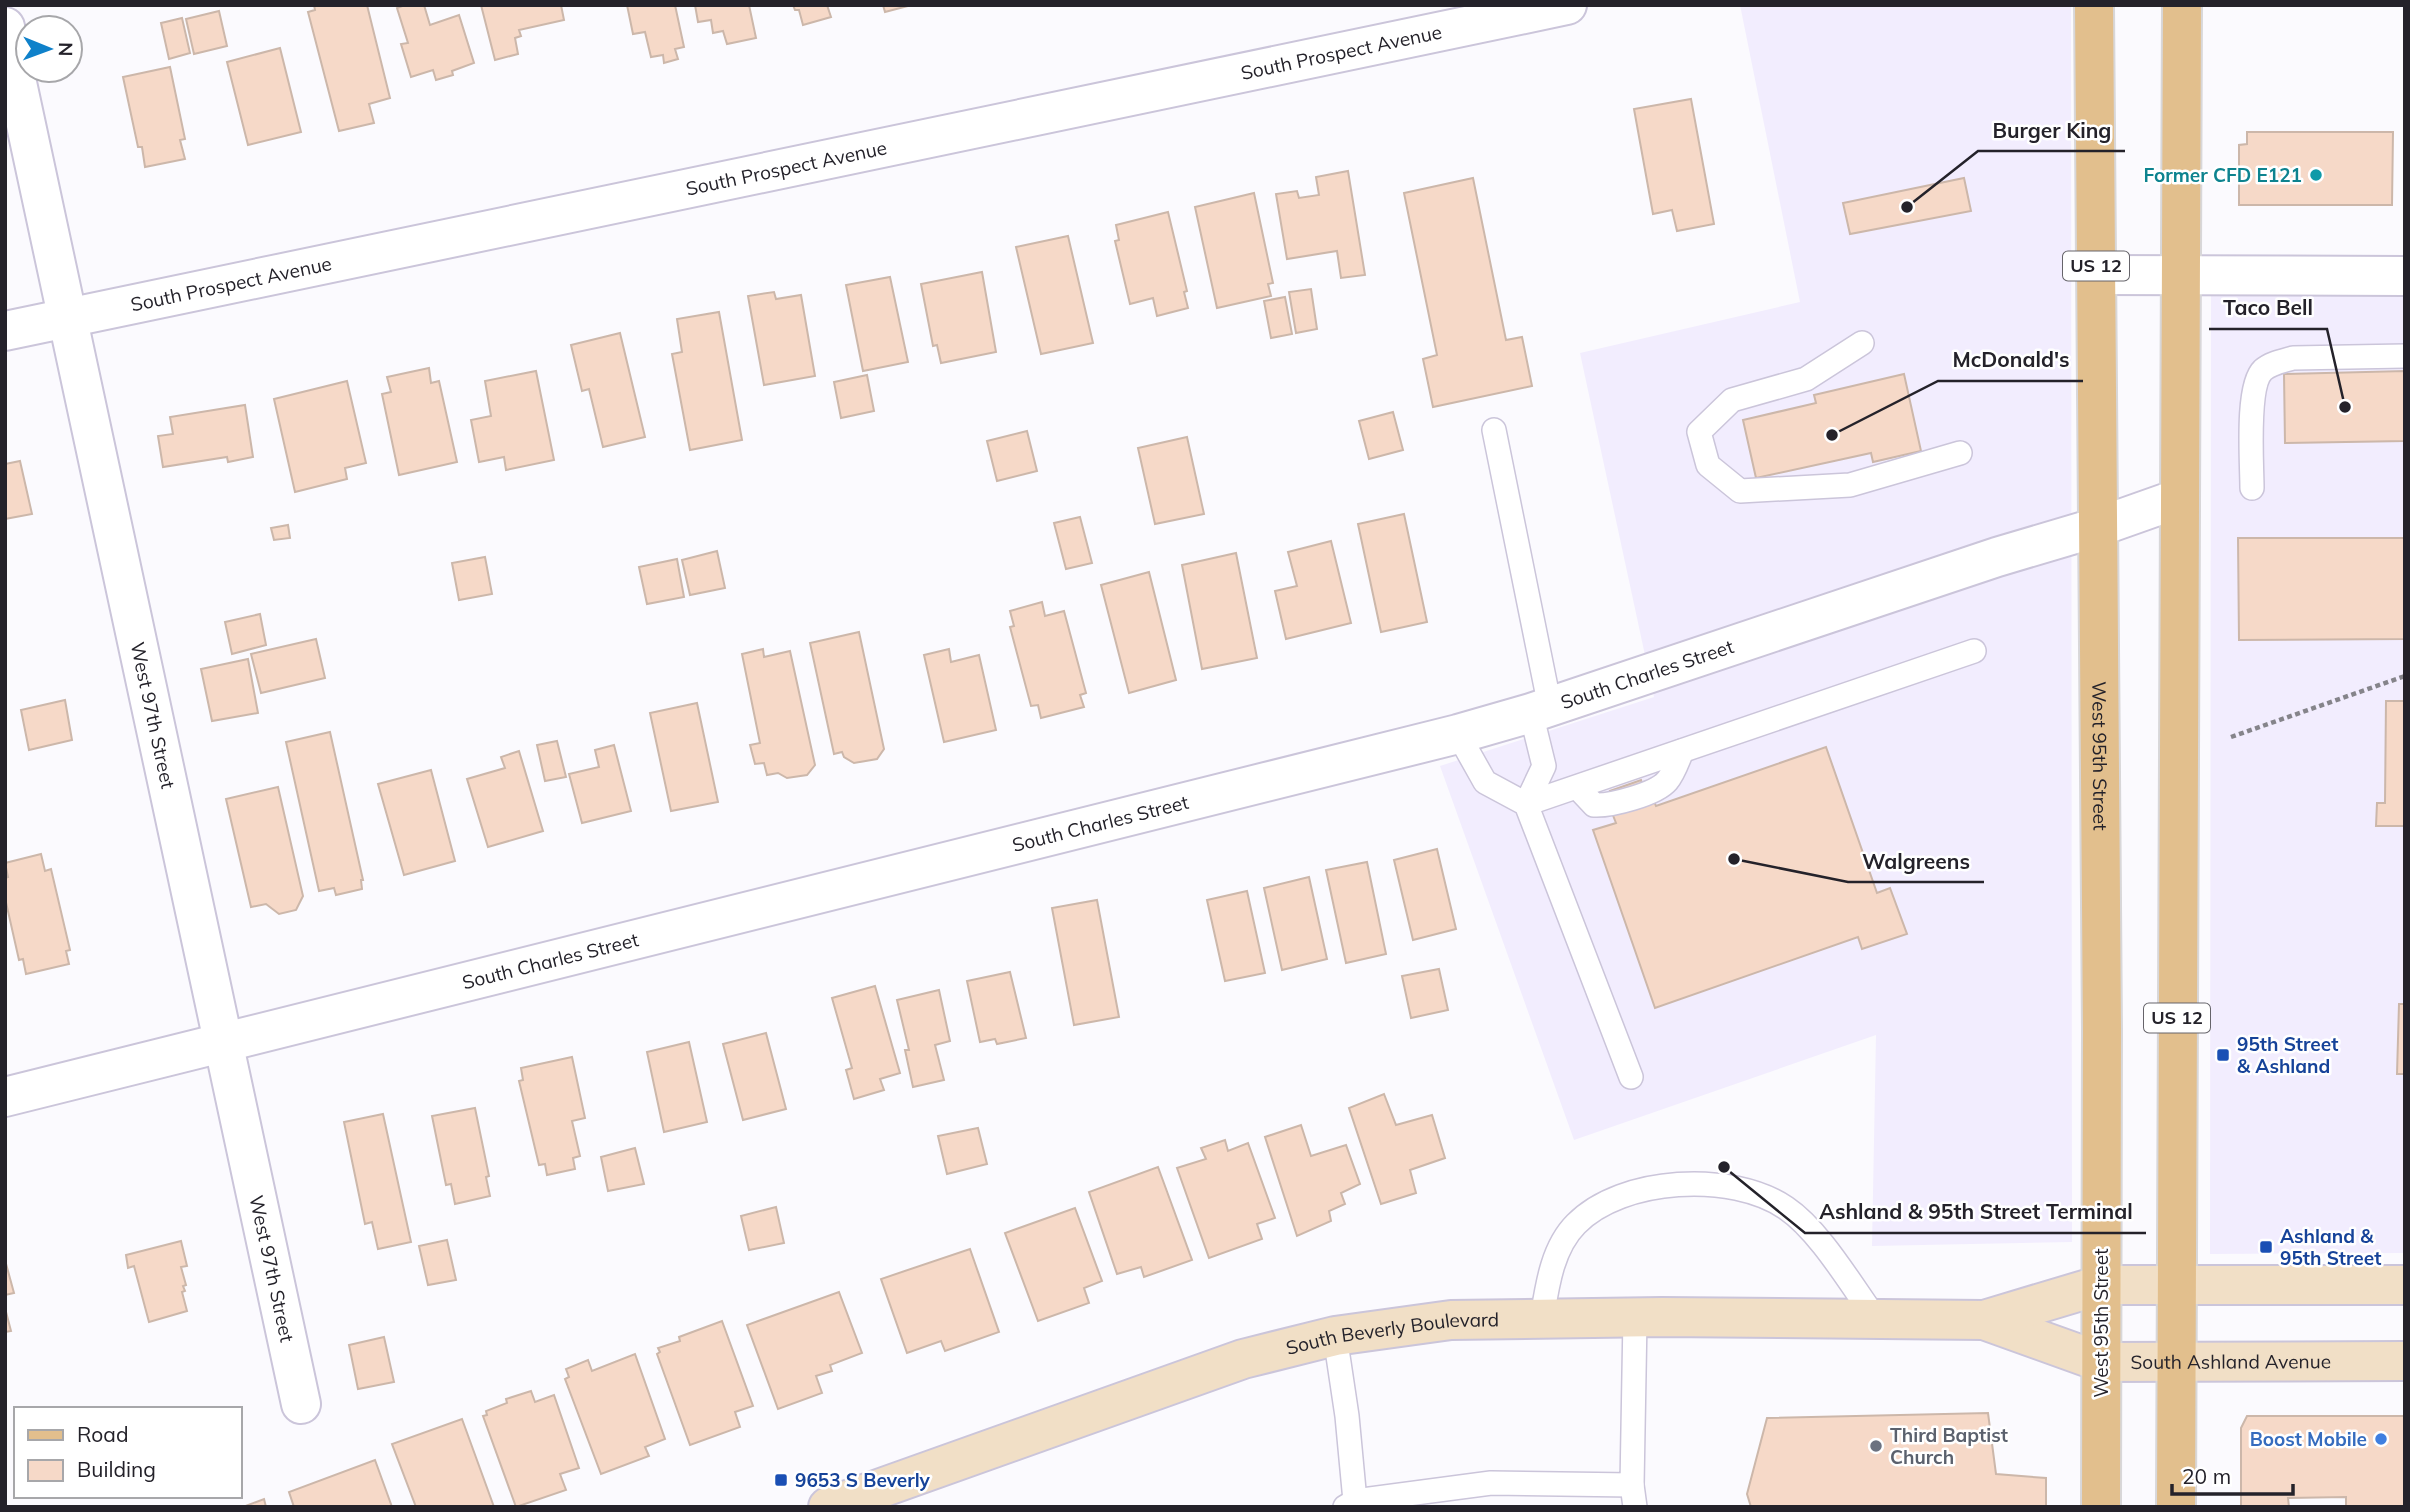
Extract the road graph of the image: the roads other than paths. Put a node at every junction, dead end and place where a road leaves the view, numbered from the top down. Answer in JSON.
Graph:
{"nodes":[{"id":1,"x":1567,"y":5,"type":"edge"},
{"id":2,"x":2094,"y":5,"type":"edge"},
{"id":3,"x":2182,"y":5,"type":"edge"},
{"id":4,"x":5,"y":27,"type":"edge"},
{"id":5,"x":2096,"y":275,"type":"junction"},
{"id":6,"x":2181,"y":275,"type":"junction"},
{"id":7,"x":2405,"y":276,"type":"edge"},
{"id":8,"x":67,"y":317,"type":"junction"},
{"id":9,"x":5,"y":331,"type":"edge"},
{"id":10,"x":1862,"y":344,"type":"dead end"},
{"id":11,"x":2405,"y":356,"type":"edge"},
{"id":12,"x":1494,"y":430,"type":"dead end"},
{"id":13,"x":1960,"y":453,"type":"dead end"},
{"id":14,"x":2252,"y":488,"type":"dead end"},
{"id":15,"x":2180,"y":498,"type":"junction"},
{"id":16,"x":2098,"y":527,"type":"junction"},
{"id":17,"x":1974,"y":651,"type":"dead end"},
{"id":18,"x":1541,"y":710,"type":"junction"},
{"id":19,"x":1458,"y":734,"type":"junction"},
{"id":20,"x":1526,"y":804,"type":"junction"},
{"id":21,"x":224,"y":1042,"type":"junction"},
{"id":22,"x":1631,"y":1077,"type":"dead end"},
{"id":23,"x":5,"y":1097,"type":"edge"},
{"id":24,"x":2176,"y":1284,"type":"junction"},
{"id":25,"x":2405,"y":1284,"type":"edge"},
{"id":26,"x":2101,"y":1285,"type":"junction"},
{"id":27,"x":1542,"y":1318,"type":"junction"},
{"id":28,"x":1635,"y":1318,"type":"junction"},
{"id":29,"x":1877,"y":1319,"type":"junction"},
{"id":30,"x":1984,"y":1320,"type":"junction"},
{"id":31,"x":1335,"y":1336,"type":"junction"},
{"id":32,"x":2176,"y":1361,"type":"junction"},
{"id":33,"x":2405,"y":1361,"type":"edge"},
{"id":34,"x":2101,"y":1362,"type":"junction"},
{"id":35,"x":301,"y":1404,"type":"dead end"},
{"id":36,"x":1634,"y":1496,"type":"edge"},
{"id":37,"x":1350,"y":1504,"type":"edge"},
{"id":38,"x":828,"y":1507,"type":"edge"},
{"id":39,"x":2101,"y":1507,"type":"edge"},
{"id":40,"x":2176,"y":1507,"type":"edge"}],
"edges":[{"from":1,"to":8,"type":"street","name":"South Prospect Avenue"},
{"from":2,"to":5,"type":"main road","name":"West 95th Street","number":"US 12"},
{"from":3,"to":6,"type":"main road","number":"US 12"},
{"from":4,"to":8,"type":"street","name":"West 97th Street"},
{"from":5,"to":6,"type":"street"},
{"from":5,"to":16,"type":"main road","name":"West 95th Street","number":"US 12"},
{"from":6,"to":7,"type":"street"},
{"from":6,"to":15,"type":"main road","number":"US 12"},
{"from":8,"to":9,"type":"street","name":"South Prospect Avenue"},
{"from":8,"to":21,"type":"street","name":"West 97th Street"},
{"from":10,"to":13,"type":"lane"},
{"from":11,"to":14,"type":"lane"},
{"from":12,"to":18,"type":"lane"},
{"from":15,"to":16,"type":"street","name":"South Charles Street"},
{"from":15,"to":24,"type":"main road","number":"US 12"},
{"from":16,"to":18,"type":"street","name":"South Charles Street"},
{"from":16,"to":26,"type":"main road","name":"West 95th Street","number":"US 12"},
{"from":17,"to":20,"type":"lane"},
{"from":18,"to":19,"type":"street","name":"South Charles Street"},
{"from":18,"to":20,"type":"lane"},
{"from":19,"to":20,"type":"lane"},
{"from":19,"to":21,"type":"street","name":"South Charles Street"},
{"from":20,"to":22,"type":"lane"},
{"from":21,"to":23,"type":"street","name":"South Charles Street"},
{"from":21,"to":35,"type":"street","name":"West 97th Street"},
{"from":24,"to":25,"type":"main road"},
{"from":24,"to":26,"type":"main road"},
{"from":24,"to":32,"type":"main road","number":"US 12"},
{"from":26,"to":30,"type":"main road"},
{"from":26,"to":34,"type":"main road","name":"West 95th Street","number":"US 12"},
{"from":27,"to":28,"type":"main road","name":"South Beverly Boulevard"},
{"from":27,"to":29,"type":"lane"},
{"from":27,"to":31,"type":"main road","name":"South Beverly Boulevard"},
{"from":28,"to":29,"type":"main road","name":"South Beverly Boulevard"},
{"from":28,"to":36,"type":"lane"},
{"from":29,"to":30,"type":"main road","name":"South Beverly Boulevard"},
{"from":30,"to":34,"type":"main road","name":"South Ashland Avenue"},
{"from":31,"to":37,"type":"lane"},
{"from":31,"to":38,"type":"main road","name":"South Beverly Boulevard"},
{"from":32,"to":33,"type":"main road","name":"South Ashland Avenue"},
{"from":32,"to":34,"type":"main road","name":"South Ashland Avenue"},
{"from":32,"to":40,"type":"main road","number":"US 12"},
{"from":34,"to":39,"type":"main road","name":"West 95th Street","number":"US 12"},
{"from":36,"to":37,"type":"lane"}]}
